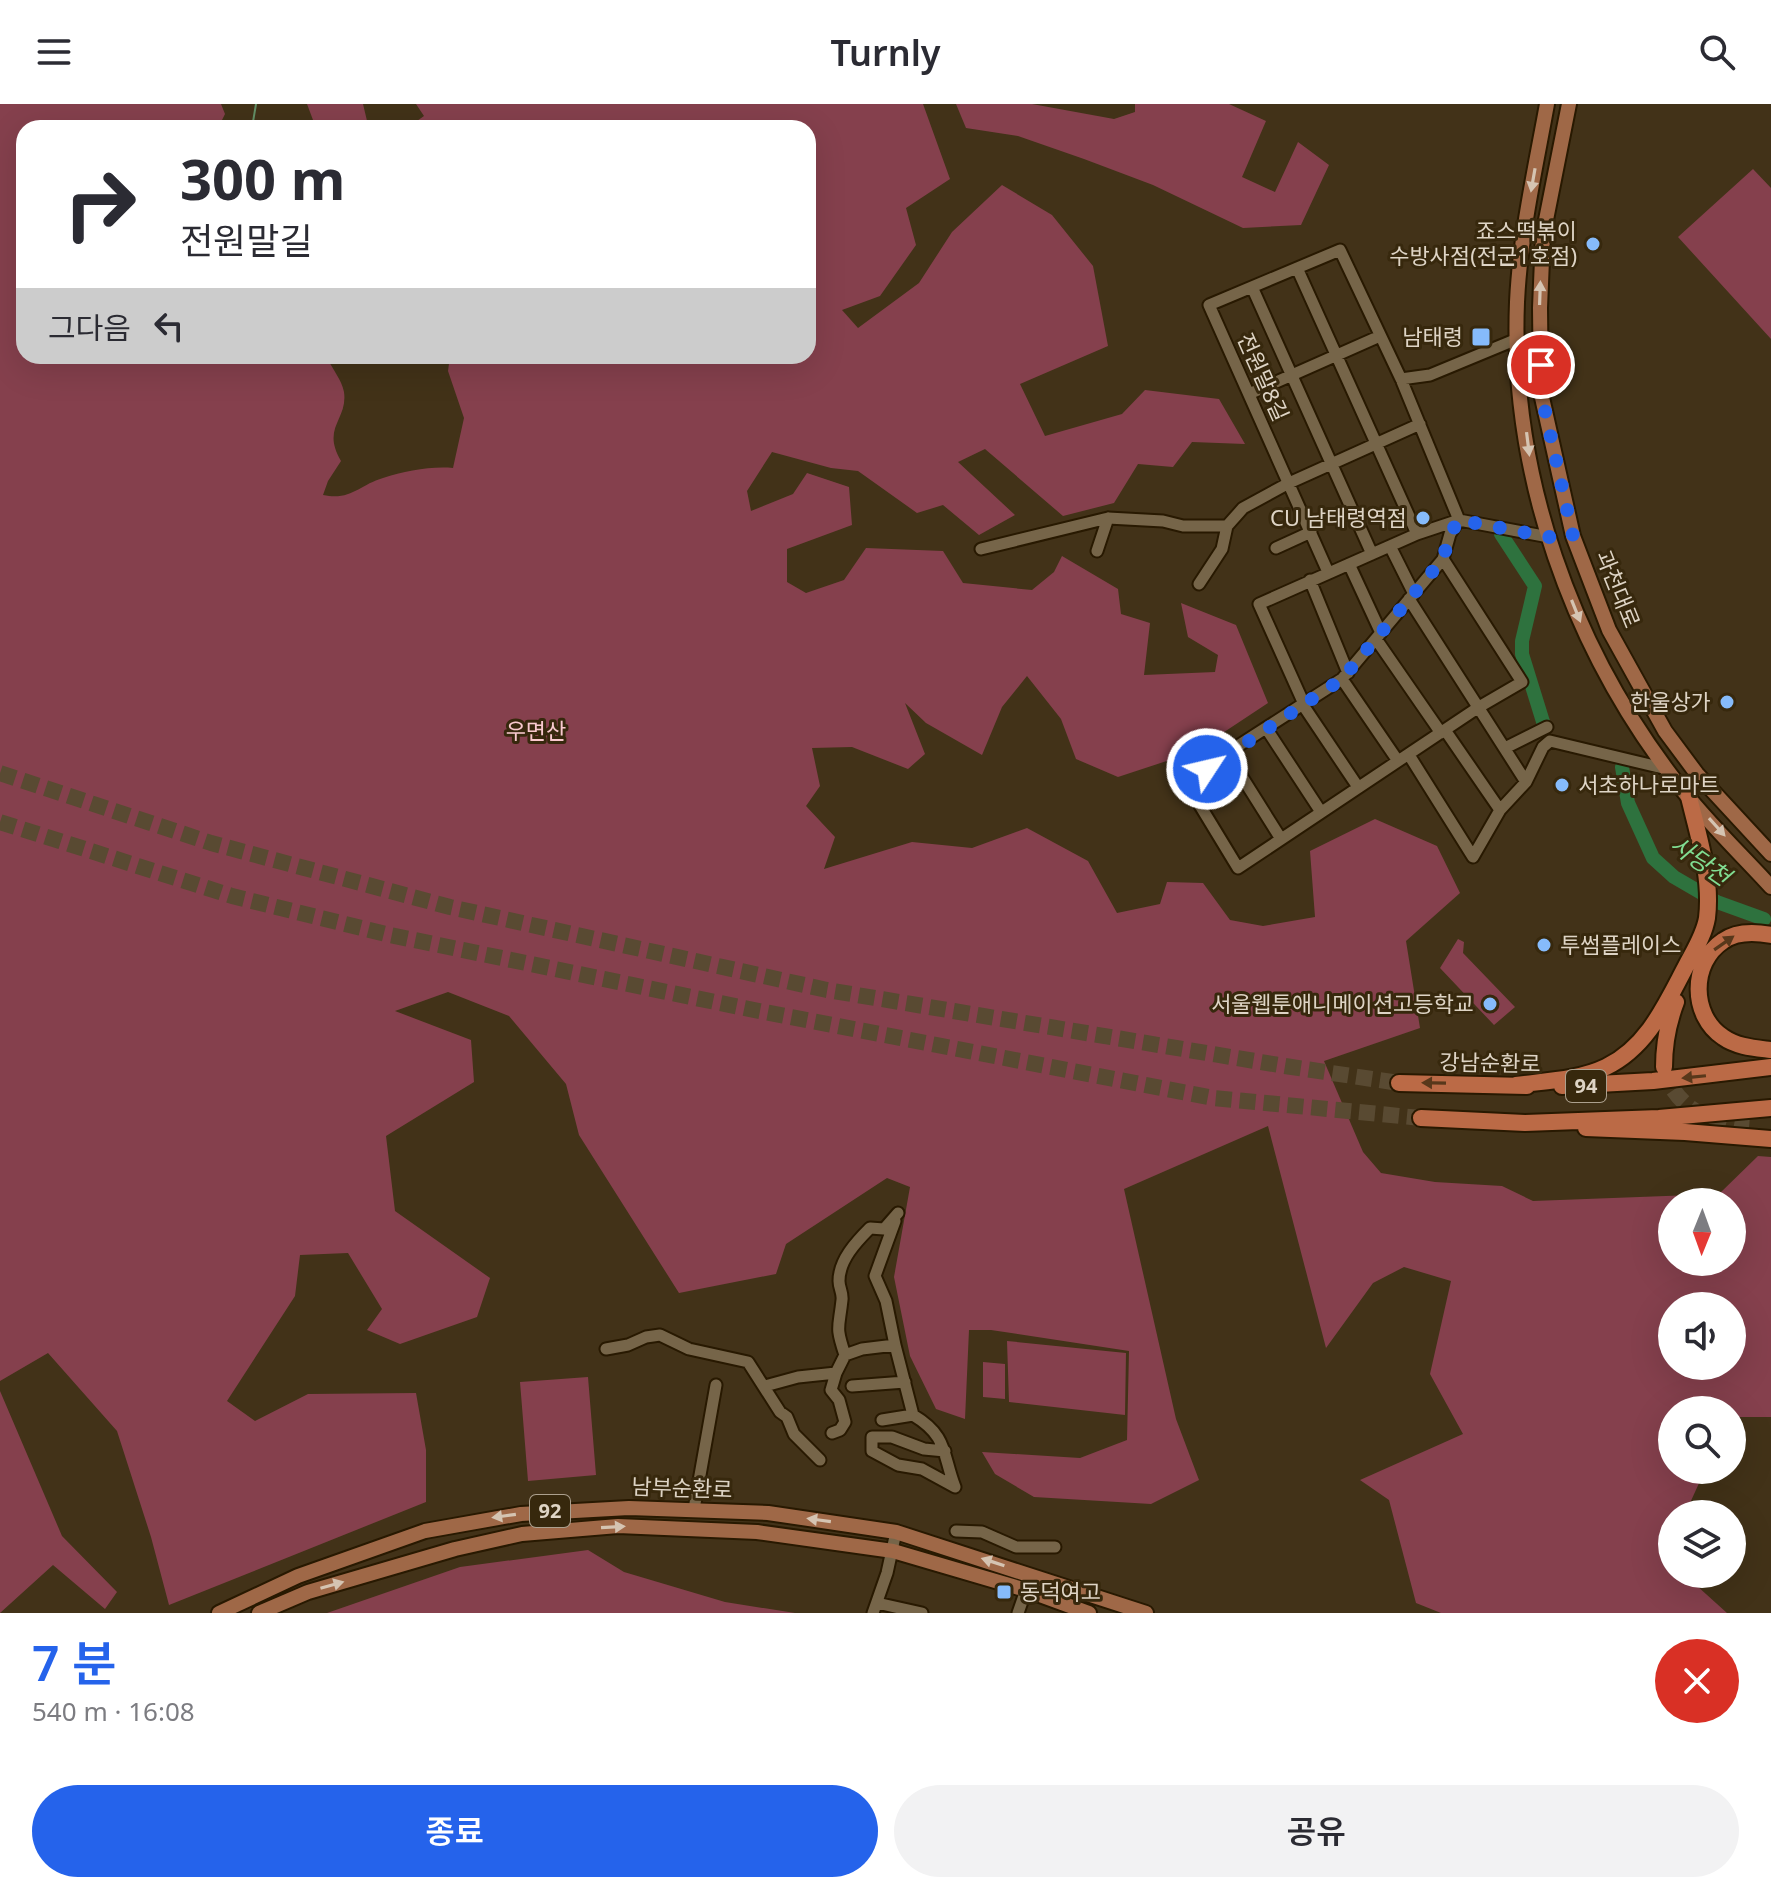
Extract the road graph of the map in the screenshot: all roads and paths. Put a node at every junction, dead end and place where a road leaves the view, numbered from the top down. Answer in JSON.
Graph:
{"nodes":[{"id":1,"x":1547,"y":104,"type":"edge"},
{"id":2,"x":1569,"y":104,"type":"edge"},
{"id":3,"x":1297,"y":268,"type":"junction"},
{"id":4,"x":1252,"y":287,"type":"junction"},
{"id":5,"x":1380,"y":336,"type":"junction"},
{"id":6,"x":1517,"y":339,"type":"junction"},
{"id":7,"x":1336,"y":356,"type":"junction"},
{"id":8,"x":1291,"y":376,"type":"junction"},
{"id":9,"x":1401,"y":379,"type":"junction"},
{"id":10,"x":1249,"y":394,"type":"junction"},
{"id":11,"x":1420,"y":424,"type":"junction"},
{"id":12,"x":1376,"y":444,"type":"junction"},
{"id":13,"x":1331,"y":464,"type":"junction"},
{"id":14,"x":1289,"y":483,"type":"junction"},
{"id":15,"x":1108,"y":518,"type":"junction"},
{"id":16,"x":1459,"y":520,"type":"junction"},
{"id":17,"x":1227,"y":526,"type":"junction"},
{"id":18,"x":1311,"y":532,"type":"junction"},
{"id":19,"x":1417,"y":534,"type":"junction"},
{"id":20,"x":1573,"y":536,"type":"junction"},
{"id":21,"x":1549,"y":537,"type":"junction"},
{"id":22,"x":1390,"y":546,"type":"junction"},
{"id":23,"x":1276,"y":548,"type":"dead end"},
{"id":24,"x":981,"y":549,"type":"dead end"},
{"id":25,"x":1097,"y":551,"type":"dead end"},
{"id":26,"x":1372,"y":554,"type":"junction"},
{"id":27,"x":1443,"y":559,"type":"junction"},
{"id":28,"x":1349,"y":564,"type":"junction"},
{"id":29,"x":1328,"y":572,"type":"junction"},
{"id":30,"x":1310,"y":580,"type":"junction"},
{"id":31,"x":1199,"y":584,"type":"dead end"},
{"id":32,"x":1411,"y":597,"type":"junction"},
{"id":33,"x":1378,"y":636,"type":"junction"},
{"id":34,"x":1345,"y":676,"type":"junction"},
{"id":35,"x":1304,"y":704,"type":"junction"},
{"id":36,"x":1479,"y":707,"type":"junction"},
{"id":37,"x":1547,"y":727,"type":"dead end"},
{"id":38,"x":1266,"y":728,"type":"junction"},
{"id":39,"x":1443,"y":732,"type":"junction"},
{"id":40,"x":1505,"y":748,"type":"junction"},
{"id":41,"x":1227,"y":753,"type":"junction"},
{"id":42,"x":1404,"y":758,"type":"junction"},
{"id":43,"x":1667,"y":769,"type":"junction"},
{"id":44,"x":1697,"y":774,"type":"junction"},
{"id":45,"x":1526,"y":782,"type":"junction"},
{"id":46,"x":1358,"y":787,"type":"junction"},
{"id":47,"x":1683,"y":791,"type":"junction"},
{"id":48,"x":1500,"y":810,"type":"junction"},
{"id":49,"x":1321,"y":812,"type":"junction"},
{"id":50,"x":1281,"y":839,"type":"junction"},
{"id":51,"x":1771,"y":854,"type":"edge"},
{"id":52,"x":1771,"y":887,"type":"edge"},
{"id":53,"x":1771,"y":935,"type":"edge"},
{"id":54,"x":1701,"y":937,"type":"junction"},
{"id":55,"x":1771,"y":1050,"type":"edge"},
{"id":56,"x":1664,"y":1067,"type":"tunnel mouth"},
{"id":57,"x":1771,"y":1067,"type":"edge"},
{"id":58,"x":1399,"y":1083,"type":"tunnel mouth"},
{"id":59,"x":1516,"y":1085,"type":"junction"},
{"id":60,"x":1771,"y":1108,"type":"edge"},
{"id":61,"x":1421,"y":1118,"type":"tunnel mouth"},
{"id":62,"x":1525,"y":1123,"type":"junction"},
{"id":63,"x":1749,"y":1128,"type":"tunnel mouth"},
{"id":64,"x":1771,"y":1129,"type":"edge"},
{"id":65,"x":1771,"y":1139,"type":"edge"},
{"id":66,"x":895,"y":1345,"type":"junction"},
{"id":67,"x":606,"y":1349,"type":"dead end"},
{"id":68,"x":845,"y":1355,"type":"junction"},
{"id":69,"x":836,"y":1373,"type":"junction"},
{"id":70,"x":905,"y":1382,"type":"junction"},
{"id":71,"x":716,"y":1385,"type":"dead end"},
{"id":72,"x":765,"y":1386,"type":"junction"},
{"id":73,"x":852,"y":1386,"type":"dead end"},
{"id":74,"x":913,"y":1415,"type":"junction"},
{"id":75,"x":882,"y":1420,"type":"dead end"},
{"id":76,"x":832,"y":1433,"type":"dead end"},
{"id":77,"x":945,"y":1451,"type":"junction"},
{"id":78,"x":820,"y":1460,"type":"dead end"},
{"id":79,"x":694,"y":1509,"type":"junction"},
{"id":80,"x":956,"y":1531,"type":"dead end"},
{"id":81,"x":896,"y":1532,"type":"junction"},
{"id":82,"x":1055,"y":1547,"type":"dead end"},
{"id":83,"x":893,"y":1551,"type":"junction"},
{"id":84,"x":1026,"y":1590,"type":"junction"},
{"id":85,"x":875,"y":1608,"type":"edge"},
{"id":86,"x":219,"y":1613,"type":"edge"},
{"id":87,"x":259,"y":1613,"type":"edge"},
{"id":88,"x":922,"y":1613,"type":"edge"},
{"id":89,"x":1018,"y":1613,"type":"edge"},
{"id":90,"x":1089,"y":1613,"type":"edge"},
{"id":91,"x":1146,"y":1613,"type":"edge"}],
"edges":[{"from":1,"to":6,"type":"main road","name":"과천대로","one_way":true},
{"from":20,"to":2,"type":"main road","name":"과천대로","one_way":true},
{"from":3,"to":4,"type":"street"},
{"from":3,"to":5,"type":"street"},
{"from":3,"to":7,"type":"street"},
{"from":4,"to":8,"type":"street"},
{"from":4,"to":10,"type":"street","name":"전원말8길"},
{"from":5,"to":7,"type":"street"},
{"from":5,"to":9,"type":"street"},
{"from":6,"to":9,"type":"street"},
{"from":6,"to":21,"type":"main road","name":"과천대로","one_way":true},
{"from":7,"to":8,"type":"street"},
{"from":7,"to":12,"type":"street"},
{"from":8,"to":10,"type":"street"},
{"from":8,"to":13,"type":"street"},
{"from":9,"to":11,"type":"street"},
{"from":10,"to":14,"type":"street","name":"전원말8길"},
{"from":11,"to":12,"type":"street"},
{"from":11,"to":16,"type":"street"},
{"from":12,"to":13,"type":"street"},
{"from":12,"to":19,"type":"street"},
{"from":13,"to":14,"type":"street"},
{"from":13,"to":26,"type":"street"},
{"from":14,"to":17,"type":"street"},
{"from":14,"to":18,"type":"street","name":"전원말8길"},
{"from":15,"to":17,"type":"street"},
{"from":15,"to":24,"type":"street"},
{"from":15,"to":25,"type":"street"},
{"from":16,"to":19,"type":"street"},
{"from":16,"to":21,"type":"street"},
{"from":16,"to":27,"type":"street"},
{"from":17,"to":31,"type":"street"},
{"from":18,"to":23,"type":"street"},
{"from":18,"to":29,"type":"street","name":"전원말8길"},
{"from":19,"to":22,"type":"street"},
{"from":20,"to":21,"type":"main road"},
{"from":20,"to":44,"type":"main road","name":"과천대로"},
{"from":21,"to":43,"type":"main road","name":"과천대로","one_way":true},
{"from":22,"to":26,"type":"street"},
{"from":22,"to":32,"type":"street"},
{"from":26,"to":28,"type":"street"},
{"from":27,"to":32,"type":"street"},
{"from":27,"to":36,"type":"street"},
{"from":28,"to":29,"type":"street"},
{"from":28,"to":33,"type":"street"},
{"from":29,"to":30,"type":"street"},
{"from":30,"to":34,"type":"street"},
{"from":30,"to":35,"type":"street"},
{"from":32,"to":33,"type":"street"},
{"from":32,"to":36,"type":"street"},
{"from":33,"to":34,"type":"street"},
{"from":33,"to":39,"type":"street"},
{"from":34,"to":35,"type":"street"},
{"from":34,"to":42,"type":"street"},
{"from":35,"to":38,"type":"street"},
{"from":35,"to":46,"type":"street"},
{"from":36,"to":39,"type":"street"},
{"from":36,"to":40,"type":"street"},
{"from":37,"to":40,"type":"street"},
{"from":38,"to":41,"type":"street"},
{"from":38,"to":49,"type":"street"},
{"from":39,"to":42,"type":"street"},
{"from":39,"to":48,"type":"street"},
{"from":40,"to":45,"type":"street"},
{"from":41,"to":50,"type":"street"},
{"from":41,"to":50,"type":"street"},
{"from":42,"to":46,"type":"street"},
{"from":42,"to":48,"type":"street"},
{"from":43,"to":45,"type":"street"},
{"from":43,"to":47,"type":"main road","name":"과천대로"},
{"from":44,"to":47,"type":"main road"},
{"from":44,"to":51,"type":"main road","name":"과천대로"},
{"from":45,"to":48,"type":"street"},
{"from":46,"to":49,"type":"street"},
{"from":47,"to":52,"type":"main road","name":"과천대로","one_way":true},
{"from":47,"to":54,"type":"highway"},
{"from":49,"to":50,"type":"street"},
{"from":55,"to":53,"type":"highway","one_way":true},
{"from":54,"to":56,"type":"highway"},
{"from":54,"to":59,"type":"highway"},
{"from":57,"to":59,"type":"highway","name":"강남순환로","number":"94","one_way":true},
{"from":59,"to":58,"type":"highway","name":"강남순환로","number":"94","one_way":true},
{"from":60,"to":62,"type":"highway","number":"94"},
{"from":61,"to":62,"type":"highway","number":"94"},
{"from":62,"to":65,"type":"highway"},
{"from":63,"to":64,"type":"highway"},
{"from":66,"to":68,"type":"street"},
{"from":66,"to":68,"type":"street"},
{"from":66,"to":70,"type":"street"},
{"from":67,"to":72,"type":"street"},
{"from":68,"to":69,"type":"street"},
{"from":69,"to":72,"type":"street"},
{"from":69,"to":76,"type":"street"},
{"from":70,"to":73,"type":"street"},
{"from":70,"to":74,"type":"street"},
{"from":71,"to":79,"type":"street"},
{"from":72,"to":78,"type":"street"},
{"from":74,"to":75,"type":"street"},
{"from":74,"to":77,"type":"street"},
{"from":77,"to":77,"type":"street"},
{"from":81,"to":79,"type":"main road","name":"남부순환로","number":"92","one_way":true},
{"from":79,"to":86,"type":"main road","name":"남부순환로","number":"92","one_way":true},
{"from":80,"to":82,"type":"street"},
{"from":81,"to":83,"type":"street"},
{"from":91,"to":81,"type":"main road","name":"남부순환로","number":"92","one_way":true},
{"from":83,"to":84,"type":"main road","name":"남부순환로","number":"92"},
{"from":83,"to":85,"type":"street"},
{"from":87,"to":83,"type":"main road","name":"남부순환로","number":"92","one_way":true},
{"from":84,"to":89,"type":"street"},
{"from":84,"to":90,"type":"main road","name":"남부순환로","number":"92"},
{"from":85,"to":88,"type":"street"}]}
